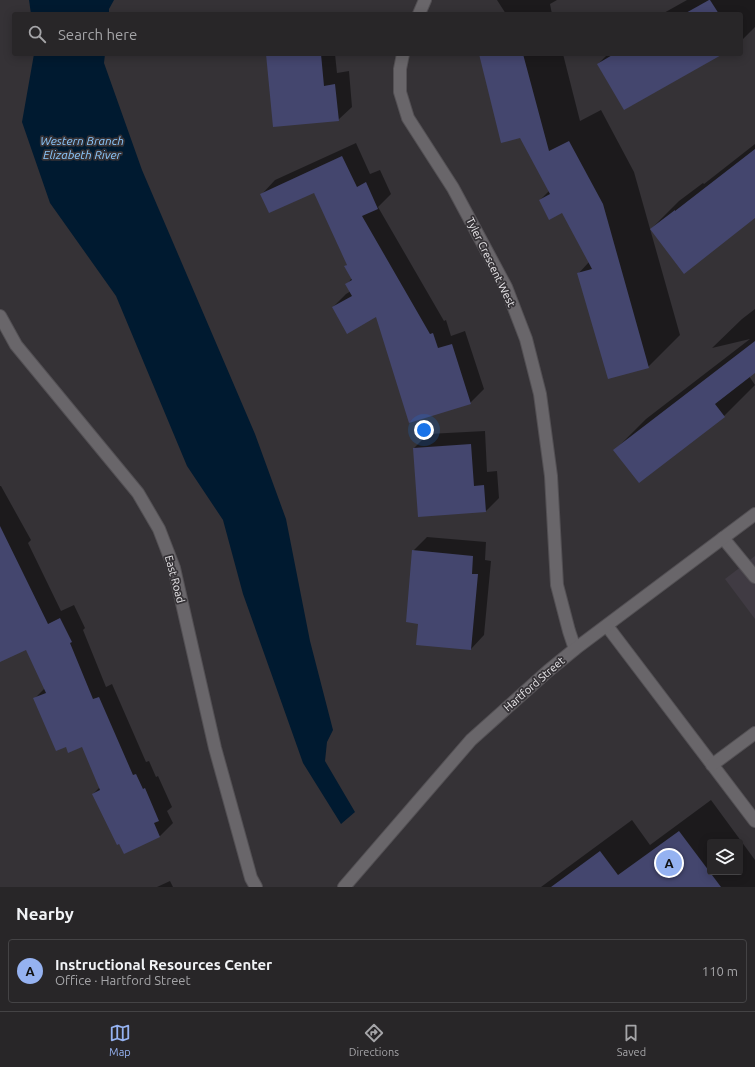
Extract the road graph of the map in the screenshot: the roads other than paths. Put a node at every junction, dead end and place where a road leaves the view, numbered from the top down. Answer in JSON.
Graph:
{"nodes":[{"id":1,"x":425,"y":0,"type":"edge"},
{"id":2,"x":420,"y":12,"type":"edge"},
{"id":3,"x":403,"y":56,"type":"edge"},
{"id":4,"x":0,"y":316,"type":"edge"},
{"id":5,"x":755,"y":514,"type":"edge"},
{"id":6,"x":723,"y":538,"type":"junction"},
{"id":7,"x":755,"y":577,"type":"edge"},
{"id":8,"x":607,"y":626,"type":"junction"},
{"id":9,"x":575,"y":649,"type":"junction"},
{"id":10,"x":755,"y":733,"type":"edge"},
{"id":11,"x":712,"y":764,"type":"junction"},
{"id":12,"x":755,"y":821,"type":"edge"},
{"id":13,"x":256,"y":887,"type":"edge"},
{"id":14,"x":344,"y":887,"type":"edge"}],
"edges":[{"from":1,"to":2,"type":"street"},
{"from":3,"to":9,"type":"street","name":"Tyler Crescent West"},
{"from":4,"to":13,"type":"street","name":"East Road"},
{"from":5,"to":6,"type":"street","name":"Hartford Street"},
{"from":6,"to":7,"type":"street"},
{"from":6,"to":8,"type":"street","name":"Hartford Street"},
{"from":8,"to":9,"type":"street","name":"Hartford Street"},
{"from":8,"to":11,"type":"street"},
{"from":9,"to":14,"type":"street","name":"Hartford Street"},
{"from":10,"to":11,"type":"street"},
{"from":11,"to":12,"type":"street"}]}
